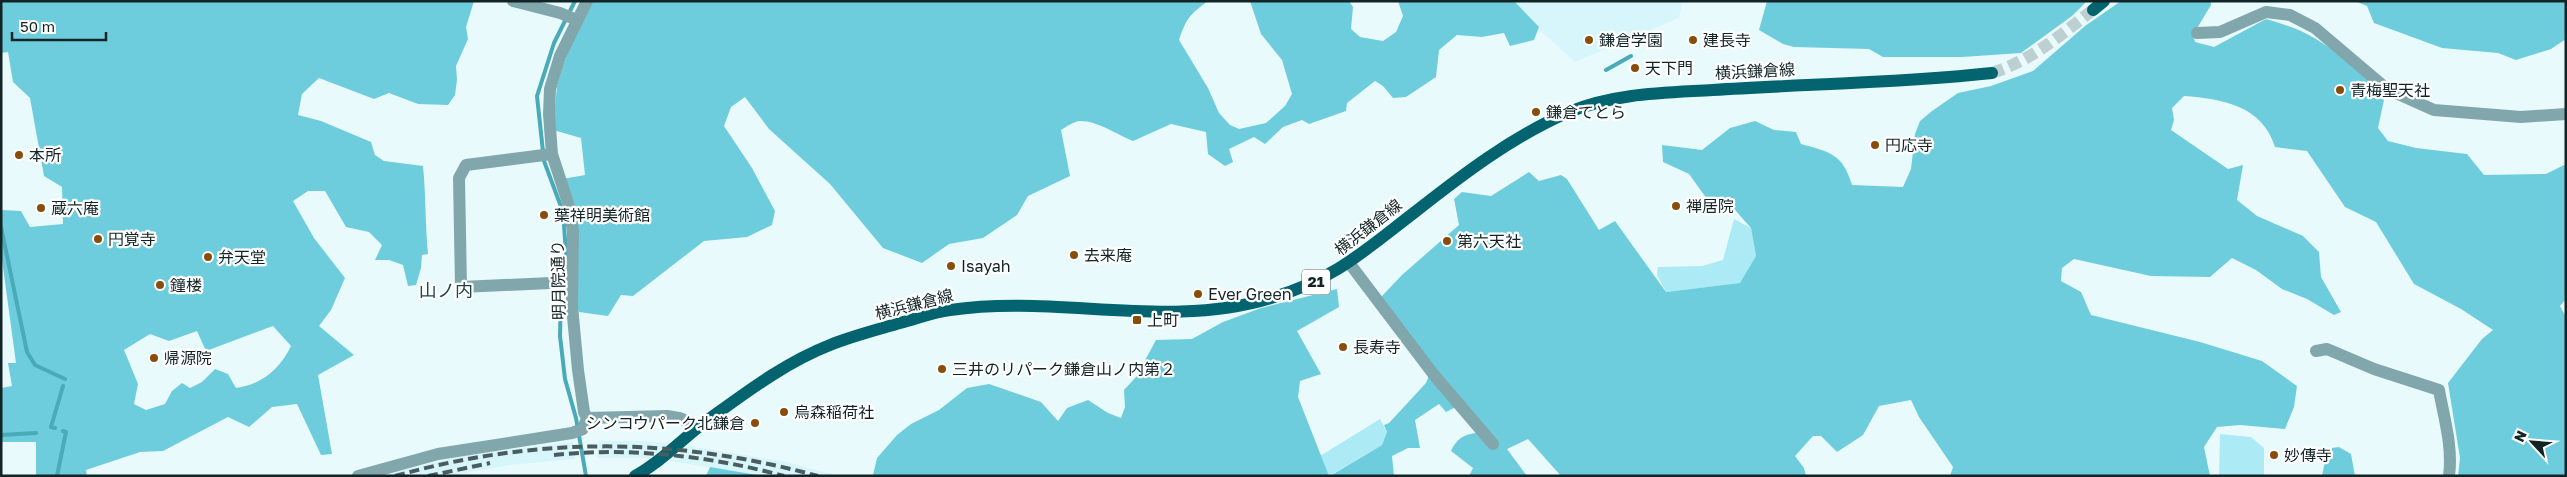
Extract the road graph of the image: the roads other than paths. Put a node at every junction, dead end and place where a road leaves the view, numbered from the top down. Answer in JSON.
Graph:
{"nodes":[{"id":1,"x":513,"y":1,"type":"edge"},
{"id":2,"x":587,"y":1,"type":"edge"},
{"id":3,"x":2104,"y":1,"type":"edge"},
{"id":4,"x":2093,"y":10,"type":"tunnel mouth"},
{"id":5,"x":570,"y":17,"type":"junction"},
{"id":6,"x":2197,"y":33,"type":"dead end"},
{"id":7,"x":1992,"y":73,"type":"tunnel mouth"},
{"id":8,"x":2566,"y":114,"type":"edge"},
{"id":9,"x":546,"y":155,"type":"junction"},
{"id":10,"x":1350,"y":264,"type":"junction"},
{"id":11,"x":564,"y":282,"type":"junction"},
{"id":12,"x":2316,"y":351,"type":"dead end"},
{"id":13,"x":701,"y":426,"type":"junction"},
{"id":14,"x":581,"y":427,"type":"junction"},
{"id":15,"x":1493,"y":444,"type":"dead end"},
{"id":16,"x":358,"y":476,"type":"edge"},
{"id":17,"x":635,"y":476,"type":"edge"},
{"id":18,"x":2449,"y":476,"type":"edge"}],
"edges":[{"from":1,"to":5,"type":"street"},
{"from":2,"to":5,"type":"street","name":"明月院通り"},
{"from":3,"to":4,"type":"main road"},
{"from":5,"to":9,"type":"street","name":"明月院通り"},
{"from":6,"to":8,"type":"street"},
{"from":7,"to":10,"type":"main road","name":"横浜鎌倉線","number":"21"},
{"from":9,"to":11,"type":"street","name":"明月院通り"},
{"from":9,"to":11,"type":"street"},
{"from":10,"to":13,"type":"main road","name":"横浜鎌倉線","number":"21"},
{"from":10,"to":15,"type":"street"},
{"from":11,"to":14,"type":"street","name":"明月院通り"},
{"from":12,"to":18,"type":"street"},
{"from":13,"to":14,"type":"street"},
{"from":13,"to":17,"type":"main road","name":"横浜鎌倉線","number":"21"},
{"from":14,"to":16,"type":"street"}]}
